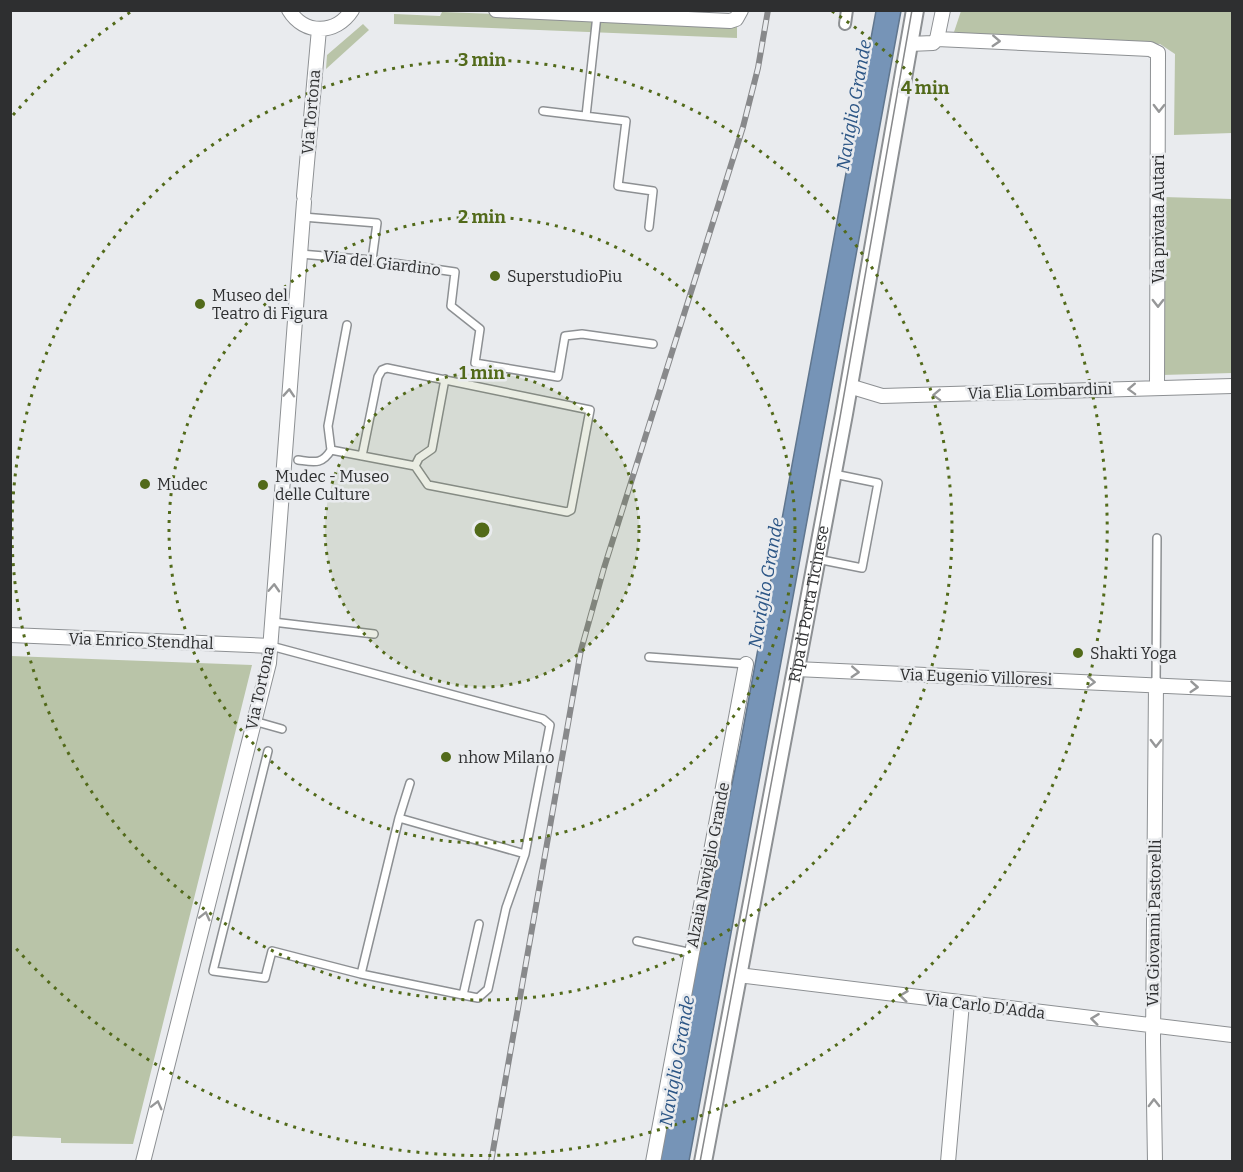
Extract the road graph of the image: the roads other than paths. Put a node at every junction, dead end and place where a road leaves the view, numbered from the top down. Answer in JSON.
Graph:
{"nodes":[{"id":1,"x":289,"y":10,"type":"edge"},
{"id":2,"x":352,"y":10,"type":"edge"},
{"id":3,"x":495,"y":10,"type":"edge"},
{"id":4,"x":741,"y":10,"type":"edge"},
{"id":5,"x":847,"y":10,"type":"edge"},
{"id":6,"x":915,"y":10,"type":"edge"},
{"id":7,"x":944,"y":10,"type":"edge"},
{"id":8,"x":631,"y":14,"type":"edge"},
{"id":9,"x":597,"y":15,"type":"junction"},
{"id":10,"x":845,"y":24,"type":"dead end"},
{"id":11,"x":319,"y":29,"type":"junction"},
{"id":12,"x":937,"y":39,"type":"junction"},
{"id":13,"x":909,"y":44,"type":"junction"},
{"id":14,"x":543,"y":111,"type":"dead end"},
{"id":15,"x":586,"y":116,"type":"junction"},
{"id":16,"x":303,"y":217,"type":"junction"},
{"id":17,"x":649,"y":227,"type":"dead end"},
{"id":18,"x":300,"y":254,"type":"junction"},
{"id":19,"x":372,"y":260,"type":"junction"},
{"id":20,"x":347,"y":326,"type":"dead end"},
{"id":21,"x":652,"y":344,"type":"dead end"},
{"id":22,"x":444,"y":379,"type":"junction"},
{"id":23,"x":849,"y":386,"type":"junction"},
{"id":24,"x":1233,"y":386,"type":"edge"},
{"id":25,"x":1157,"y":388,"type":"junction"},
{"id":26,"x":331,"y":450,"type":"junction"},
{"id":27,"x":362,"y":456,"type":"junction"},
{"id":28,"x":298,"y":460,"type":"dead end"},
{"id":29,"x":416,"y":466,"type":"junction"},
{"id":30,"x":833,"y":474,"type":"junction"},
{"id":31,"x":1157,"y":538,"type":"dead end"},
{"id":32,"x":817,"y":559,"type":"junction"},
{"id":33,"x":273,"y":622,"type":"junction"},
{"id":34,"x":374,"y":634,"type":"dead end"},
{"id":35,"x":10,"y":635,"type":"edge"},
{"id":36,"x":271,"y":646,"type":"junction"},
{"id":37,"x":649,"y":657,"type":"dead end"},
{"id":38,"x":746,"y":664,"type":"joint"},
{"id":39,"x":796,"y":669,"type":"junction"},
{"id":40,"x":1156,"y":684,"type":"junction"},
{"id":41,"x":1233,"y":689,"type":"edge"},
{"id":42,"x":254,"y":721,"type":"junction"},
{"id":43,"x":282,"y":729,"type":"dead end"},
{"id":44,"x":268,"y":751,"type":"dead end"},
{"id":45,"x":410,"y":783,"type":"dead end"},
{"id":46,"x":399,"y":818,"type":"junction"},
{"id":47,"x":525,"y":854,"type":"junction"},
{"id":48,"x":479,"y":924,"type":"dead end"},
{"id":49,"x":637,"y":941,"type":"dead end"},
{"id":50,"x":692,"y":953,"type":"junction"},
{"id":51,"x":361,"y":974,"type":"junction"},
{"id":52,"x":738,"y":975,"type":"junction"},
{"id":53,"x":463,"y":995,"type":"junction"},
{"id":54,"x":962,"y":1003,"type":"junction"},
{"id":55,"x":1153,"y":1026,"type":"junction"},
{"id":56,"x":1233,"y":1035,"type":"edge"},
{"id":57,"x":143,"y":1161,"type":"edge"},
{"id":58,"x":653,"y":1161,"type":"edge"},
{"id":59,"x":703,"y":1161,"type":"edge"},
{"id":60,"x":948,"y":1161,"type":"edge"},
{"id":61,"x":1155,"y":1161,"type":"edge"}],
"edges":[{"from":1,"to":11,"type":"street"},
{"from":2,"to":11,"type":"street"},
{"from":3,"to":9,"type":"street"},
{"from":4,"to":8,"type":"street"},
{"from":5,"to":10,"type":"street"},
{"from":6,"to":13,"type":"street","name":"Ripa di Porta Ticinese"},
{"from":7,"to":12,"type":"street"},
{"from":8,"to":9,"type":"street"},
{"from":9,"to":15,"type":"lane"},
{"from":11,"to":16,"type":"street","name":"Via Tortona"},
{"from":12,"to":13,"type":"street"},
{"from":12,"to":25,"type":"street","name":"Via privata Autari","one_way":true},
{"from":13,"to":23,"type":"street","name":"Ripa di Porta Ticinese"},
{"from":14,"to":15,"type":"lane"},
{"from":15,"to":17,"type":"lane"},
{"from":16,"to":18,"type":"street","name":"Via Tortona"},
{"from":16,"to":19,"type":"lane"},
{"from":18,"to":19,"type":"lane","name":"Via del Giardino"},
{"from":33,"to":18,"type":"street","name":"Via Tortona","one_way":true},
{"from":19,"to":21,"type":"lane","name":"Via del Giardino"},
{"from":20,"to":26,"type":"lane"},
{"from":22,"to":27,"type":"lane"},
{"from":22,"to":29,"type":"lane"},
{"from":22,"to":29,"type":"lane"},
{"from":25,"to":23,"type":"street","name":"Via Elia Lombardini","one_way":true},
{"from":23,"to":30,"type":"street","name":"Ripa di Porta Ticinese"},
{"from":24,"to":25,"type":"street","name":"Via Elia Lombardini"},
{"from":26,"to":27,"type":"lane"},
{"from":26,"to":28,"type":"lane"},
{"from":27,"to":29,"type":"lane"},
{"from":30,"to":32,"type":"street","name":"Ripa di Porta Ticinese"},
{"from":30,"to":32,"type":"lane"},
{"from":31,"to":40,"type":"lane"},
{"from":32,"to":39,"type":"street","name":"Ripa di Porta Ticinese"},
{"from":33,"to":34,"type":"lane"},
{"from":33,"to":36,"type":"street","name":"Via Tortona"},
{"from":35,"to":36,"type":"street","name":"Via Enrico Stendhal"},
{"from":36,"to":42,"type":"street","name":"Via Tortona"},
{"from":36,"to":47,"type":"lane"},
{"from":37,"to":38,"type":"lane","name":"Alzaia Naviglio Grande"},
{"from":38,"to":50,"type":"street","name":"Alzaia Naviglio Grande"},
{"from":39,"to":40,"type":"street","name":"Via Eugenio Villoresi","one_way":true},
{"from":39,"to":52,"type":"street","name":"Ripa di Porta Ticinese"},
{"from":40,"to":41,"type":"street","name":"Via Eugenio Villoresi","one_way":true},
{"from":40,"to":55,"type":"street","name":"Via Giovanni Pastorelli","one_way":true},
{"from":42,"to":43,"type":"lane"},
{"from":57,"to":42,"type":"street","name":"Via Tortona","one_way":true},
{"from":44,"to":51,"type":"lane"},
{"from":45,"to":46,"type":"lane"},
{"from":46,"to":47,"type":"lane"},
{"from":46,"to":51,"type":"lane"},
{"from":47,"to":53,"type":"lane"},
{"from":48,"to":53,"type":"lane"},
{"from":49,"to":50,"type":"lane"},
{"from":50,"to":58,"type":"street","name":"Alzaia Naviglio Grande"},
{"from":51,"to":53,"type":"lane"},
{"from":54,"to":52,"type":"street","name":"Via Carlo D'Adda","one_way":true},
{"from":52,"to":59,"type":"street","name":"Ripa di Porta Ticinese"},
{"from":55,"to":54,"type":"street","name":"Via Carlo D'Adda","one_way":true},
{"from":54,"to":60,"type":"street"},
{"from":55,"to":56,"type":"street","name":"Via Carlo D'Adda"},
{"from":61,"to":55,"type":"street","name":"Via Giovanni Pastorelli","one_way":true}]}
